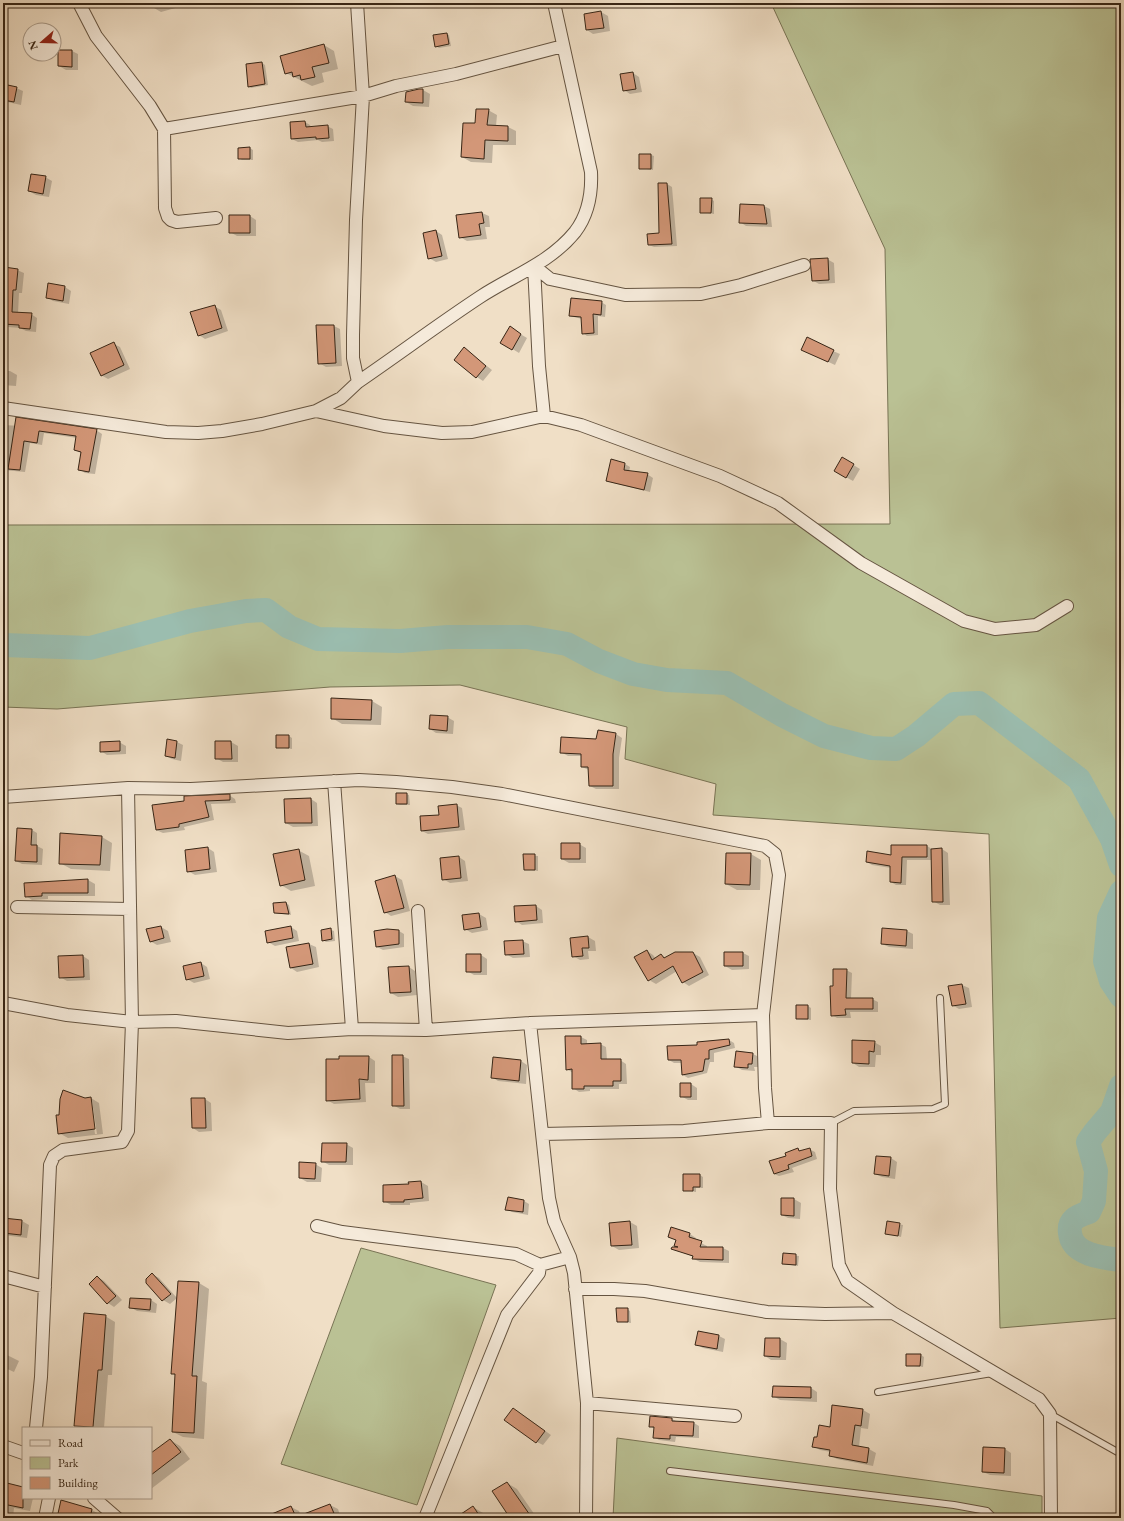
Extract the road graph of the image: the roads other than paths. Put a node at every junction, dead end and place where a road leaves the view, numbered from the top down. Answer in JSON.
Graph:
{"nodes":[{"id":1,"x":79,"y":3,"type":"edge"},
{"id":2,"x":357,"y":3,"type":"edge"},
{"id":3,"x":554,"y":3,"type":"edge"},
{"id":4,"x":563,"y":46,"type":"junction"},
{"id":5,"x":363,"y":96,"type":"junction"},
{"id":6,"x":164,"y":128,"type":"junction"},
{"id":7,"x":216,"y":218,"type":"dead end"},
{"id":8,"x":804,"y":265,"type":"dead end"},
{"id":9,"x":534,"y":266,"type":"junction"},
{"id":10,"x":358,"y":382,"type":"junction"},
{"id":11,"x":3,"y":408,"type":"edge"},
{"id":12,"x":316,"y":410,"type":"junction"},
{"id":13,"x":544,"y":416,"type":"junction"},
{"id":14,"x":1067,"y":606,"type":"dead end"},
{"id":15,"x":334,"y":781,"type":"junction"},
{"id":16,"x":128,"y":788,"type":"junction"},
{"id":17,"x":3,"y":797,"type":"edge"},
{"id":18,"x":17,"y":907,"type":"dead end"},
{"id":19,"x":130,"y":909,"type":"junction"},
{"id":20,"x":418,"y":911,"type":"dead end"},
{"id":21,"x":940,"y":998,"type":"dead end"},
{"id":22,"x":3,"y":1003,"type":"edge"},
{"id":23,"x":763,"y":1015,"type":"junction"},
{"id":24,"x":132,"y":1022,"type":"junction"},
{"id":25,"x":530,"y":1023,"type":"junction"},
{"id":26,"x":352,"y":1029,"type":"junction"},
{"id":27,"x":426,"y":1030,"type":"junction"},
{"id":28,"x":768,"y":1123,"type":"junction"},
{"id":29,"x":832,"y":1123,"type":"junction"},
{"id":30,"x":542,"y":1134,"type":"junction"},
{"id":31,"x":317,"y":1226,"type":"dead end"},
{"id":32,"x":570,"y":1257,"type":"junction"},
{"id":33,"x":540,"y":1265,"type":"junction"},
{"id":34,"x":3,"y":1276,"type":"edge"},
{"id":35,"x":45,"y":1287,"type":"junction"},
{"id":36,"x":575,"y":1290,"type":"junction"},
{"id":37,"x":893,"y":1313,"type":"junction"},
{"id":38,"x":995,"y":1372,"type":"junction"},
{"id":39,"x":878,"y":1392,"type":"dead end"},
{"id":40,"x":587,"y":1403,"type":"junction"},
{"id":41,"x":1050,"y":1414,"type":"junction"},
{"id":42,"x":735,"y":1416,"type":"dead end"},
{"id":43,"x":36,"y":1427,"type":"edge"},
{"id":44,"x":3,"y":1446,"type":"edge"},
{"id":45,"x":22,"y":1453,"type":"edge"},
{"id":46,"x":1121,"y":1454,"type":"edge"},
{"id":47,"x":670,"y":1471,"type":"dead end"},
{"id":48,"x":48,"y":1499,"type":"edge"},
{"id":49,"x":95,"y":1499,"type":"edge"},
{"id":50,"x":45,"y":1518,"type":"edge"},
{"id":51,"x":117,"y":1518,"type":"edge"},
{"id":52,"x":425,"y":1518,"type":"edge"},
{"id":53,"x":586,"y":1518,"type":"edge"},
{"id":54,"x":994,"y":1518,"type":"edge"},
{"id":55,"x":1051,"y":1518,"type":"edge"}],
"edges":[{"from":1,"to":6,"type":"street"},
{"from":2,"to":5,"type":"street"},
{"from":3,"to":4,"type":"street"},
{"from":4,"to":5,"type":"street"},
{"from":4,"to":9,"type":"street"},
{"from":5,"to":6,"type":"street"},
{"from":5,"to":10,"type":"street"},
{"from":6,"to":7,"type":"street"},
{"from":8,"to":9,"type":"street"},
{"from":9,"to":10,"type":"street"},
{"from":9,"to":13,"type":"street"},
{"from":10,"to":12,"type":"street"},
{"from":11,"to":12,"type":"street"},
{"from":12,"to":13,"type":"street"},
{"from":13,"to":14,"type":"street"},
{"from":15,"to":16,"type":"street"},
{"from":15,"to":23,"type":"street"},
{"from":15,"to":26,"type":"street"},
{"from":16,"to":17,"type":"street"},
{"from":16,"to":19,"type":"street"},
{"from":18,"to":19,"type":"street"},
{"from":19,"to":24,"type":"street"},
{"from":20,"to":27,"type":"street"},
{"from":21,"to":29,"type":"lane"},
{"from":22,"to":24,"type":"street"},
{"from":23,"to":25,"type":"street"},
{"from":23,"to":28,"type":"street"},
{"from":24,"to":26,"type":"street"},
{"from":24,"to":35,"type":"street"},
{"from":25,"to":27,"type":"street"},
{"from":25,"to":30,"type":"street"},
{"from":26,"to":27,"type":"street"},
{"from":28,"to":29,"type":"street"},
{"from":28,"to":30,"type":"street"},
{"from":29,"to":37,"type":"street"},
{"from":30,"to":32,"type":"street"},
{"from":31,"to":33,"type":"street"},
{"from":32,"to":33,"type":"street"},
{"from":32,"to":36,"type":"street"},
{"from":33,"to":52,"type":"street"},
{"from":34,"to":35,"type":"street"},
{"from":35,"to":43,"type":"street"},
{"from":36,"to":37,"type":"street"},
{"from":36,"to":40,"type":"street"},
{"from":37,"to":38,"type":"street"},
{"from":38,"to":39,"type":"lane"},
{"from":38,"to":41,"type":"street"},
{"from":40,"to":42,"type":"street"},
{"from":40,"to":53,"type":"street"},
{"from":41,"to":46,"type":"lane"},
{"from":41,"to":55,"type":"street"},
{"from":44,"to":45,"type":"street"},
{"from":47,"to":54,"type":"lane"},
{"from":48,"to":50,"type":"street"},
{"from":49,"to":51,"type":"street"}]}
